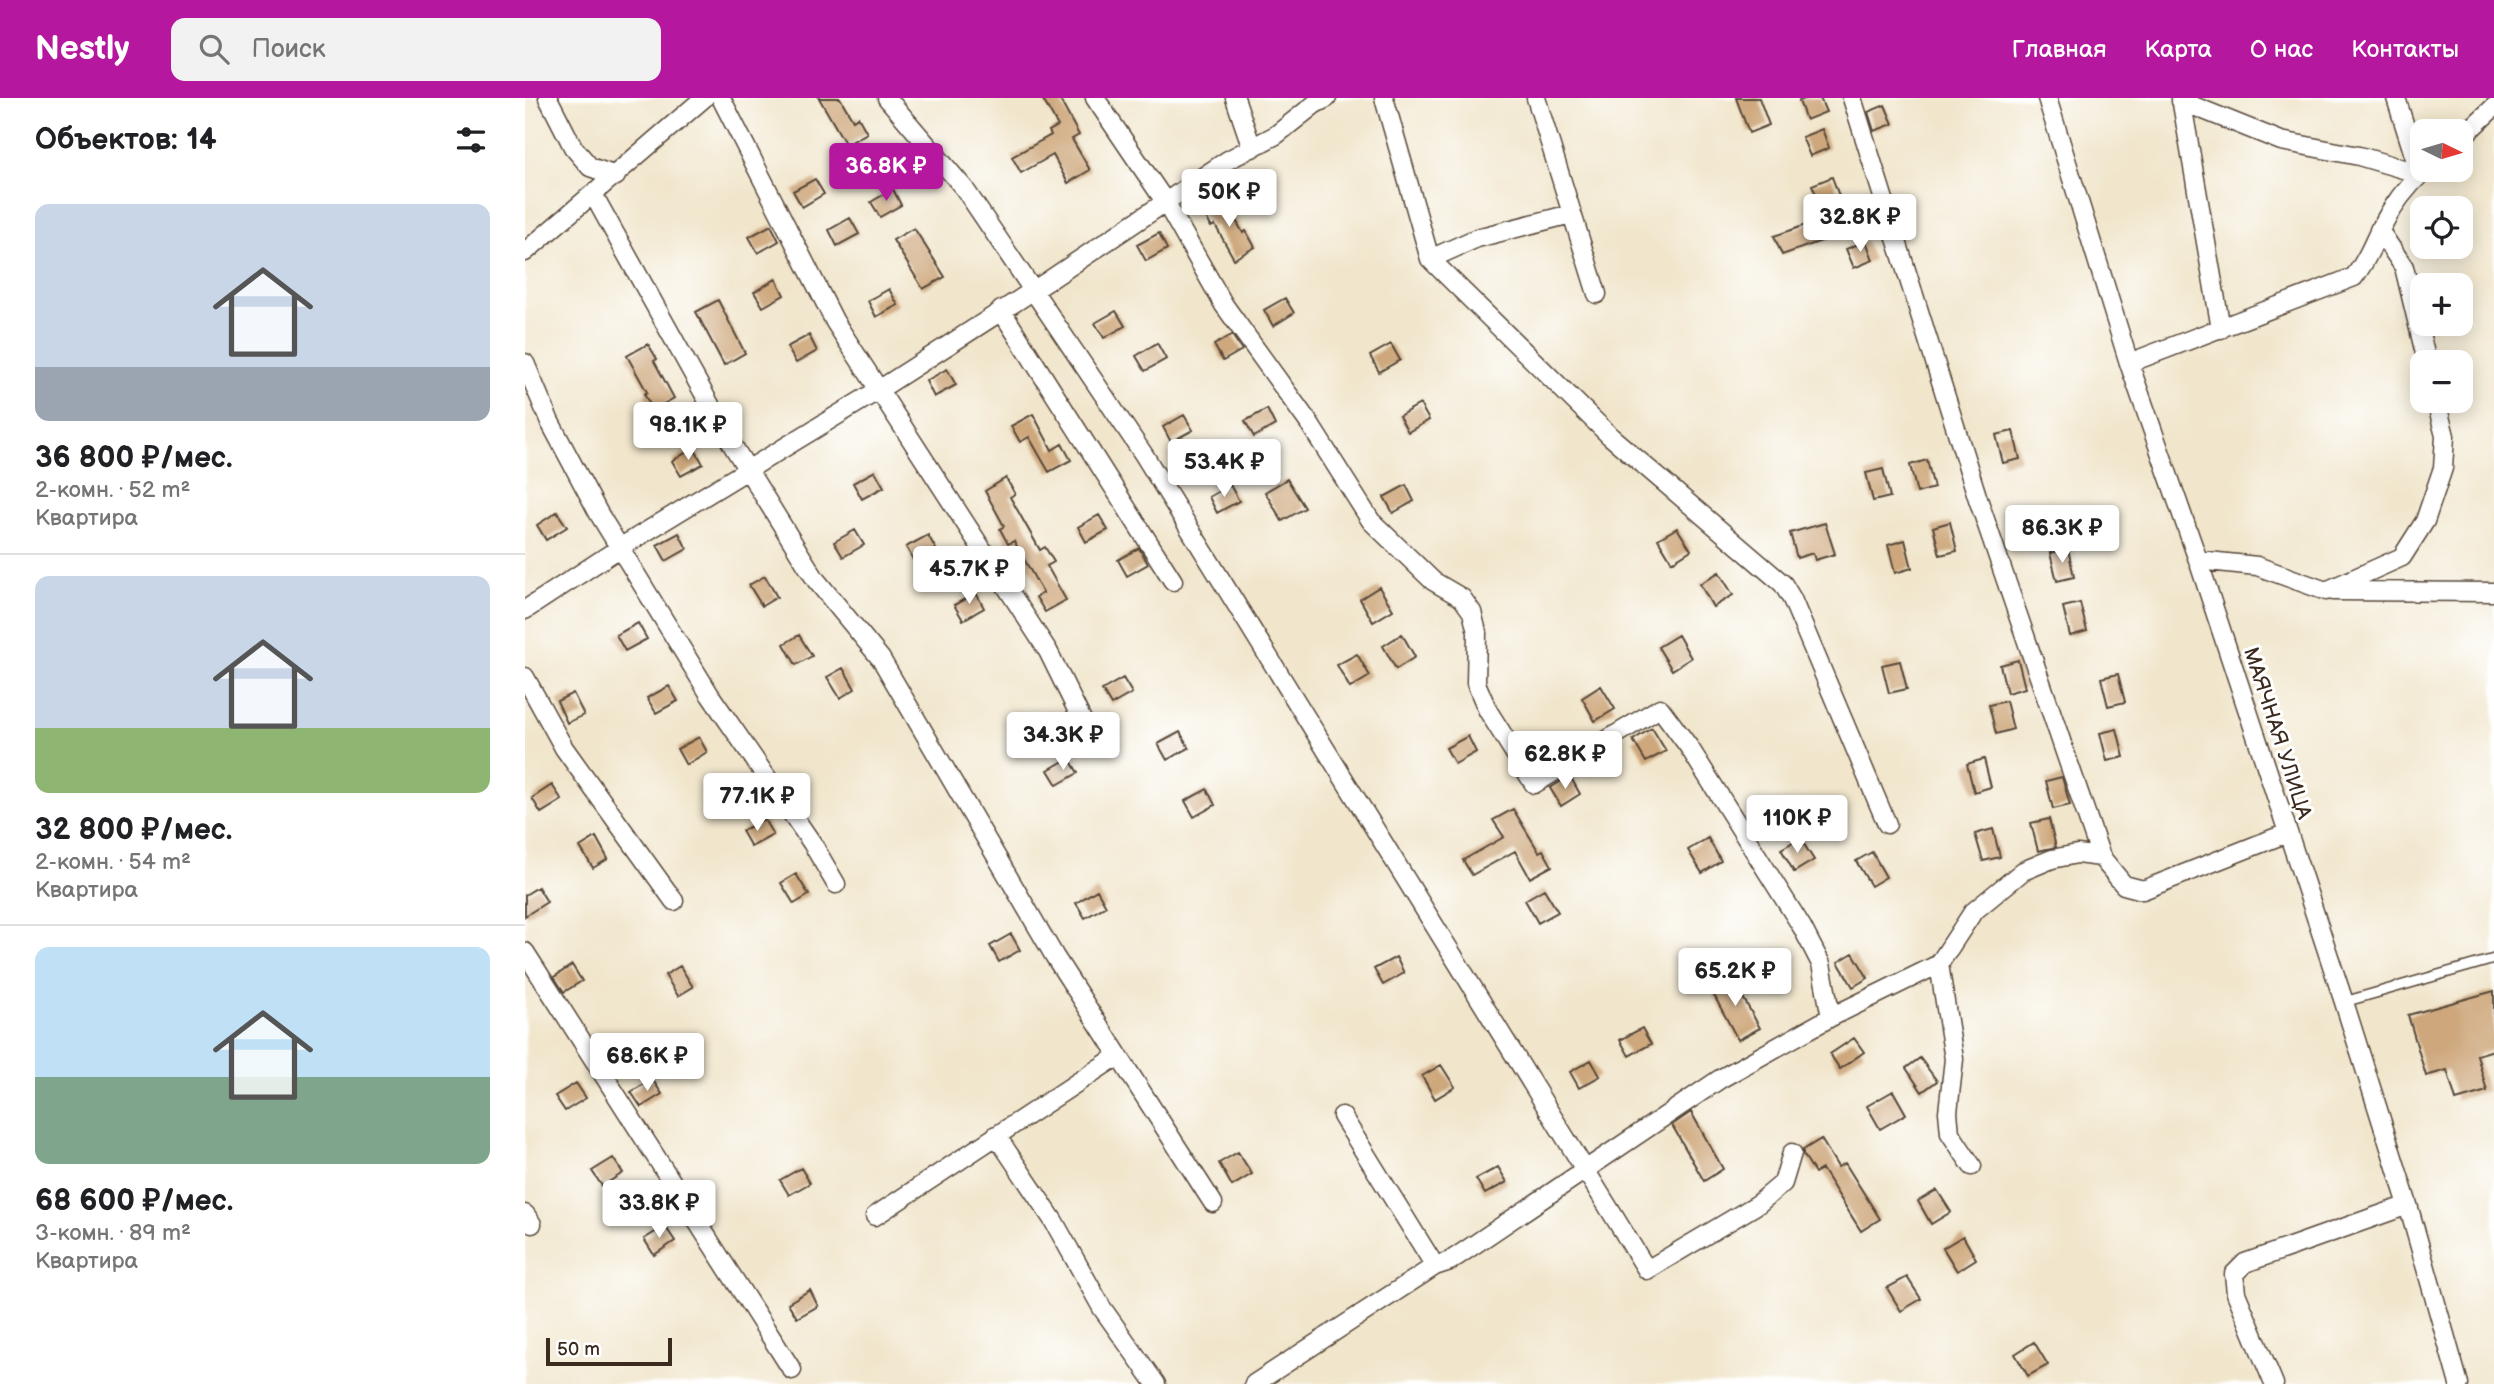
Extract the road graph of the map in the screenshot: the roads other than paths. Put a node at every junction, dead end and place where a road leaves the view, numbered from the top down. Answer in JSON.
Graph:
{"nodes":[{"id":1,"x":548,"y":98,"type":"edge"},
{"id":2,"x":704,"y":98,"type":"edge"},
{"id":3,"x":721,"y":98,"type":"edge"},
{"id":4,"x":887,"y":98,"type":"edge"},
{"id":5,"x":1095,"y":98,"type":"edge"},
{"id":6,"x":1235,"y":98,"type":"edge"},
{"id":7,"x":1327,"y":98,"type":"edge"},
{"id":8,"x":1384,"y":98,"type":"edge"},
{"id":9,"x":1536,"y":98,"type":"edge"},
{"id":10,"x":1851,"y":98,"type":"edge"},
{"id":11,"x":2047,"y":98,"type":"edge"},
{"id":12,"x":2396,"y":98,"type":"edge"},
{"id":13,"x":2181,"y":99,"type":"edge"},
{"id":14,"x":2494,"y":107,"type":"edge"},
{"id":15,"x":2473,"y":127,"type":"edge"},
{"id":16,"x":2410,"y":136,"type":"edge"},
{"id":17,"x":1252,"y":148,"type":"junction"},
{"id":18,"x":2410,"y":169,"type":"edge"},
{"id":19,"x":616,"y":176,"type":"junction"},
{"id":20,"x":2414,"y":182,"type":"edge"},
{"id":21,"x":593,"y":194,"type":"junction"},
{"id":22,"x":1166,"y":203,"type":"junction"},
{"id":23,"x":1571,"y":214,"type":"junction"},
{"id":24,"x":2379,"y":230,"type":"junction"},
{"id":25,"x":525,"y":252,"type":"edge"},
{"id":26,"x":1430,"y":259,"type":"junction"},
{"id":27,"x":1031,"y":290,"type":"junction"},
{"id":28,"x":1597,"y":294,"type":"dead end"},
{"id":29,"x":1001,"y":310,"type":"junction"},
{"id":30,"x":2221,"y":329,"type":"junction"},
{"id":31,"x":2424,"y":350,"type":"edge"},
{"id":32,"x":525,"y":363,"type":"edge"},
{"id":33,"x":2129,"y":363,"type":"junction"},
{"id":34,"x":877,"y":391,"type":"junction"},
{"id":35,"x":2440,"y":413,"type":"edge"},
{"id":36,"x":750,"y":470,"type":"junction"},
{"id":37,"x":621,"y":547,"type":"junction"},
{"id":38,"x":2198,"y":559,"type":"junction"},
{"id":39,"x":1173,"y":581,"type":"dead end"},
{"id":40,"x":2326,"y":591,"type":"junction"},
{"id":41,"x":2494,"y":592,"type":"edge"},
{"id":42,"x":525,"y":610,"type":"edge"},
{"id":43,"x":525,"y":677,"type":"edge"},
{"id":44,"x":1086,"y":728,"type":"dead end"},
{"id":45,"x":1887,"y":824,"type":"dead end"},
{"id":46,"x":2287,"y":833,"type":"junction"},
{"id":47,"x":2101,"y":856,"type":"junction"},
{"id":48,"x":836,"y":884,"type":"dead end"},
{"id":49,"x":674,"y":901,"type":"dead end"},
{"id":50,"x":525,"y":952,"type":"edge"},
{"id":51,"x":2494,"y":959,"type":"edge"},
{"id":52,"x":1940,"y":964,"type":"junction"},
{"id":53,"x":2344,"y":1003,"type":"junction"},
{"id":54,"x":1831,"y":1017,"type":"junction"},
{"id":55,"x":1116,"y":1057,"type":"junction"},
{"id":56,"x":1342,"y":1116,"type":"dead end"},
{"id":57,"x":996,"y":1135,"type":"junction"},
{"id":58,"x":1792,"y":1153,"type":"dead end"},
{"id":59,"x":1972,"y":1166,"type":"dead end"},
{"id":60,"x":1583,"y":1170,"type":"junction"},
{"id":61,"x":1213,"y":1203,"type":"dead end"},
{"id":62,"x":2408,"y":1205,"type":"junction"},
{"id":63,"x":875,"y":1216,"type":"dead end"},
{"id":64,"x":1434,"y":1266,"type":"junction"},
{"id":65,"x":792,"y":1370,"type":"dead end"},
{"id":66,"x":1156,"y":1384,"type":"edge"},
{"id":67,"x":1254,"y":1384,"type":"edge"},
{"id":68,"x":2274,"y":1384,"type":"edge"},
{"id":69,"x":2459,"y":1384,"type":"edge"}],
"edges":[{"from":1,"to":19,"type":"street"},
{"from":2,"to":19,"type":"street"},
{"from":3,"to":34,"type":"street"},
{"from":4,"to":27,"type":"street"},
{"from":5,"to":22,"type":"street"},
{"from":6,"to":17,"type":"street"},
{"from":7,"to":17,"type":"street"},
{"from":8,"to":26,"type":"street"},
{"from":9,"to":23,"type":"street"},
{"from":10,"to":47,"type":"street"},
{"from":11,"to":33,"type":"street","name":"МАЯЧНАЯ УЛИЦА"},
{"from":12,"to":16,"type":"street"},
{"from":13,"to":18,"type":"street"},
{"from":13,"to":30,"type":"street"},
{"from":14,"to":15,"type":"street"},
{"from":17,"to":22,"type":"street"},
{"from":19,"to":21,"type":"street"},
{"from":20,"to":24,"type":"street"},
{"from":21,"to":25,"type":"street"},
{"from":21,"to":36,"type":"street"},
{"from":22,"to":27,"type":"street"},
{"from":22,"to":54,"type":"street"},
{"from":23,"to":26,"type":"street"},
{"from":23,"to":28,"type":"street"},
{"from":24,"to":30,"type":"street"},
{"from":24,"to":31,"type":"street"},
{"from":26,"to":45,"type":"street"},
{"from":27,"to":29,"type":"street"},
{"from":27,"to":60,"type":"street"},
{"from":29,"to":34,"type":"street"},
{"from":29,"to":39,"type":"street"},
{"from":30,"to":33,"type":"street"},
{"from":32,"to":37,"type":"street"},
{"from":33,"to":38,"type":"street","name":"МАЯЧНАЯ УЛИЦА"},
{"from":34,"to":36,"type":"street"},
{"from":34,"to":44,"type":"street"},
{"from":35,"to":40,"type":"street"},
{"from":36,"to":37,"type":"street"},
{"from":36,"to":55,"type":"street"},
{"from":37,"to":42,"type":"street"},
{"from":37,"to":48,"type":"street"},
{"from":38,"to":40,"type":"street"},
{"from":38,"to":46,"type":"street","name":"МАЯЧНАЯ УЛИЦА"},
{"from":40,"to":41,"type":"street"},
{"from":43,"to":49,"type":"street"},
{"from":46,"to":47,"type":"street"},
{"from":46,"to":53,"type":"street","name":"МАЯЧНАЯ УЛИЦА"},
{"from":47,"to":52,"type":"street"},
{"from":50,"to":65,"type":"street"},
{"from":51,"to":53,"type":"lane"},
{"from":52,"to":54,"type":"street"},
{"from":52,"to":59,"type":"street"},
{"from":53,"to":62,"type":"street","name":"МАЯЧНАЯ УЛИЦА"},
{"from":54,"to":60,"type":"street"},
{"from":55,"to":57,"type":"street"},
{"from":55,"to":61,"type":"street"},
{"from":56,"to":64,"type":"street"},
{"from":57,"to":63,"type":"street"},
{"from":57,"to":66,"type":"street"},
{"from":58,"to":60,"type":"street"},
{"from":60,"to":64,"type":"street"},
{"from":62,"to":68,"type":"street"},
{"from":62,"to":69,"type":"street","name":"МАЯЧНАЯ УЛИЦА"},
{"from":64,"to":67,"type":"street"}]}
